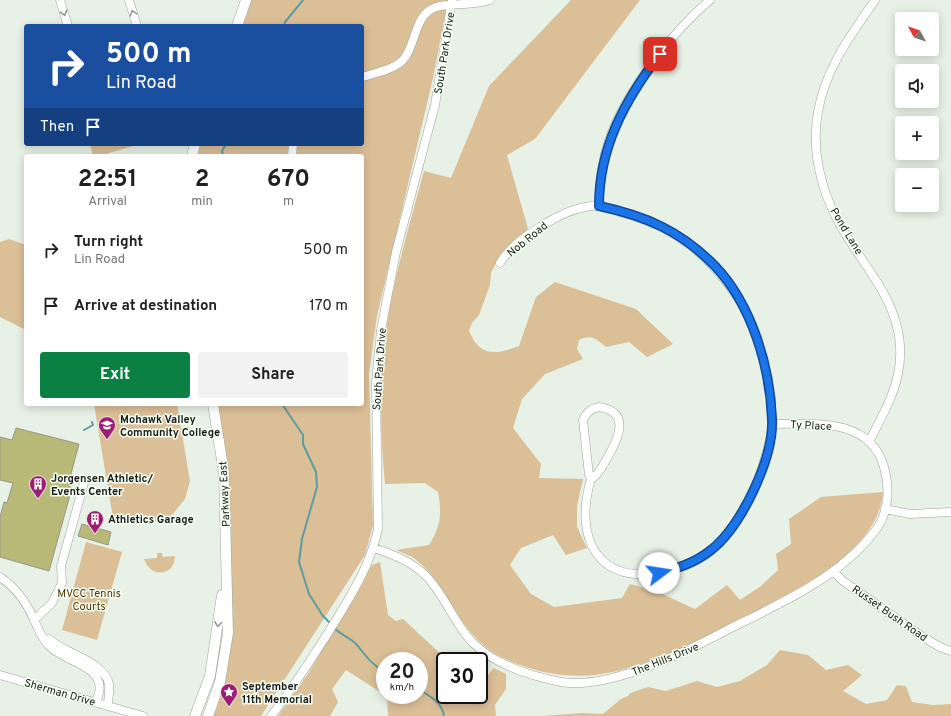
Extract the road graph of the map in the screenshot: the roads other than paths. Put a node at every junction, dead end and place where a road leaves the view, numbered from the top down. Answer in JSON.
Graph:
{"nodes":[{"id":1,"x":60,"y":0,"type":"edge"},
{"id":2,"x":130,"y":0,"type":"edge"},
{"id":3,"x":246,"y":0,"type":"edge"},
{"id":4,"x":490,"y":0,"type":"edge"},
{"id":5,"x":710,"y":0,"type":"edge"},
{"id":6,"x":875,"y":0,"type":"edge"},
{"id":7,"x":452,"y":3,"type":"edge"},
{"id":8,"x":67,"y":24,"type":"edge"},
{"id":9,"x":136,"y":24,"type":"edge"},
{"id":10,"x":238,"y":24,"type":"edge"},
{"id":11,"x":364,"y":76,"type":"edge"},
{"id":12,"x":599,"y":206,"type":"junction"},
{"id":13,"x":500,"y":263,"type":"dead end"},
{"id":14,"x":213,"y":406,"type":"edge"},
{"id":15,"x":772,"y":424,"type":"junction"},
{"id":16,"x":870,"y":440,"type":"junction"},
{"id":17,"x":591,"y":479,"type":"junction"},
{"id":18,"x":84,"y":483,"type":"dead end"},
{"id":19,"x":885,"y":508,"type":"junction"},
{"id":20,"x":951,"y":512,"type":"edge"},
{"id":21,"x":374,"y":548,"type":"junction"},
{"id":22,"x":833,"y":570,"type":"junction"},
{"id":23,"x":0,"y":577,"type":"edge"},
{"id":24,"x":225,"y":586,"type":"junction"},
{"id":25,"x":35,"y":622,"type":"junction"},
{"id":26,"x":951,"y":650,"type":"edge"},
{"id":27,"x":0,"y":675,"type":"edge"},
{"id":28,"x":96,"y":702,"type":"junction"},
{"id":29,"x":108,"y":705,"type":"junction"},
{"id":30,"x":139,"y":715,"type":"edge"},
{"id":31,"x":195,"y":716,"type":"edge"},
{"id":32,"x":208,"y":716,"type":"edge"},
{"id":33,"x":271,"y":716,"type":"edge"}],
"edges":[{"from":1,"to":8,"type":"street","one_way":true},
{"from":9,"to":2,"type":"street","one_way":true},
{"from":3,"to":10,"type":"street"},
{"from":4,"to":7,"type":"street"},
{"from":5,"to":12,"type":"street"},
{"from":6,"to":16,"type":"street","name":"Pond Lane"},
{"from":7,"to":11,"type":"street"},
{"from":7,"to":21,"type":"street","name":"South Park Drive"},
{"from":12,"to":13,"type":"street","name":"Nob Road"},
{"from":12,"to":15,"type":"street","name":"Nob Road"},
{"from":14,"to":24,"type":"street","name":"Parkway East"},
{"from":15,"to":16,"type":"street","name":"Ty Place"},
{"from":15,"to":17,"type":"street","name":"Nob Road"},
{"from":16,"to":19,"type":"street","name":"The Hills Drive"},
{"from":17,"to":17,"type":"street","name":"Nob Road"},
{"from":18,"to":25,"type":"street"},
{"from":19,"to":20,"type":"street"},
{"from":19,"to":22,"type":"street","name":"The Hills Drive"},
{"from":21,"to":22,"type":"street","name":"The Hills Drive"},
{"from":21,"to":33,"type":"street","name":"South Park Drive"},
{"from":22,"to":26,"type":"street","name":"Russet Bush Road"},
{"from":23,"to":25,"type":"street"},
{"from":24,"to":31,"type":"street","name":"Parkway East","one_way":true},
{"from":24,"to":32,"type":"street","name":"Parkway East"},
{"from":25,"to":28,"type":"street"},
{"from":25,"to":29,"type":"street"},
{"from":27,"to":28,"type":"street","name":"Sherman Drive"},
{"from":28,"to":29,"type":"street","name":"Sherman Drive"},
{"from":29,"to":30,"type":"street","name":"Sherman Drive"}]}
